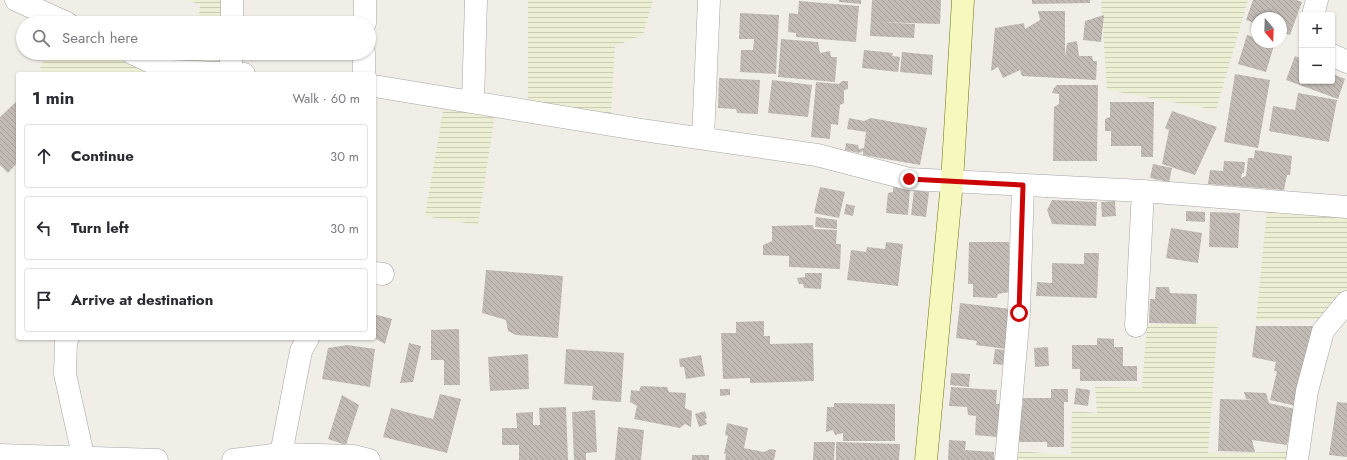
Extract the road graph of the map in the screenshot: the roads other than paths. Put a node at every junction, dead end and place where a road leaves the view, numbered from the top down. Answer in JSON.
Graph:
{"nodes":[{"id":1,"x":16,"y":0,"type":"edge"},
{"id":2,"x":232,"y":0,"type":"edge"},
{"id":3,"x":365,"y":0,"type":"edge"},
{"id":4,"x":476,"y":0,"type":"edge"},
{"id":5,"x":709,"y":0,"type":"edge"},
{"id":6,"x":964,"y":0,"type":"edge"},
{"id":7,"x":1317,"y":0,"type":"edge"},
{"id":8,"x":1314,"y":12,"type":"edge"},
{"id":9,"x":52,"y":16,"type":"edge"},
{"id":10,"x":232,"y":16,"type":"edge"},
{"id":11,"x":365,"y":16,"type":"edge"},
{"id":12,"x":1335,"y":56,"type":"edge"},
{"id":13,"x":147,"y":60,"type":"edge"},
{"id":14,"x":364,"y":60,"type":"edge"},
{"id":15,"x":1347,"y":62,"type":"edge"},
{"id":16,"x":232,"y":68,"type":"edge"},
{"id":17,"x":364,"y":72,"type":"edge"},
{"id":18,"x":376,"y":86,"type":"edge"},
{"id":19,"x":473,"y":102,"type":"junction"},
{"id":20,"x":703,"y":138,"type":"junction"},
{"id":21,"x":952,"y":182,"type":"junction"},
{"id":22,"x":1023,"y":185,"type":"junction"},
{"id":23,"x":1143,"y":191,"type":"junction"},
{"id":24,"x":1347,"y":207,"type":"edge"},
{"id":25,"x":1347,"y":302,"type":"edge"},
{"id":26,"x":1136,"y":326,"type":"dead end"},
{"id":27,"x":67,"y":340,"type":"edge"},
{"id":28,"x":307,"y":340,"type":"edge"},
{"id":29,"x":281,"y":454,"type":"junction"},
{"id":30,"x":0,"y":455,"type":"edge"},
{"id":31,"x":84,"y":458,"type":"edge"},
{"id":32,"x":157,"y":460,"type":"edge"},
{"id":33,"x":233,"y":460,"type":"edge"},
{"id":34,"x":369,"y":460,"type":"edge"},
{"id":35,"x":926,"y":460,"type":"edge"},
{"id":36,"x":1006,"y":460,"type":"edge"},
{"id":37,"x":1297,"y":460,"type":"edge"}],
"edges":[{"from":1,"to":9,"type":"street"},
{"from":2,"to":10,"type":"street"},
{"from":3,"to":11,"type":"street"},
{"from":4,"to":19,"type":"street"},
{"from":5,"to":20,"type":"street"},
{"from":6,"to":21,"type":"street"},
{"from":7,"to":8,"type":"street"},
{"from":12,"to":15,"type":"street"},
{"from":13,"to":16,"type":"street"},
{"from":14,"to":17,"type":"street"},
{"from":18,"to":19,"type":"street"},
{"from":19,"to":20,"type":"street"},
{"from":20,"to":21,"type":"street"},
{"from":21,"to":22,"type":"street"},
{"from":21,"to":35,"type":"street"},
{"from":22,"to":23,"type":"street"},
{"from":22,"to":36,"type":"street"},
{"from":23,"to":24,"type":"street"},
{"from":23,"to":26,"type":"street"},
{"from":25,"to":37,"type":"street"},
{"from":27,"to":31,"type":"street"},
{"from":28,"to":29,"type":"street"},
{"from":29,"to":33,"type":"street"},
{"from":29,"to":34,"type":"street"},
{"from":30,"to":31,"type":"street"},
{"from":31,"to":32,"type":"street"}]}
